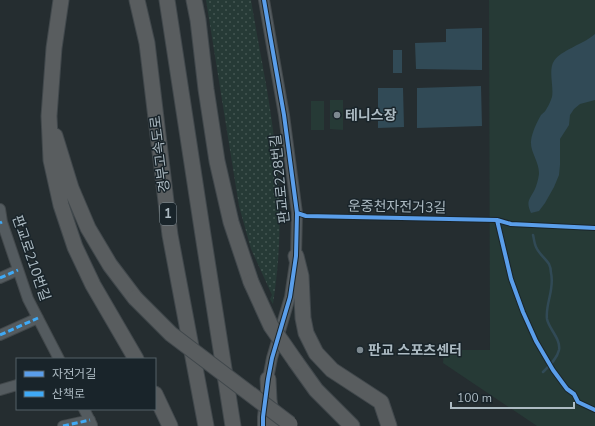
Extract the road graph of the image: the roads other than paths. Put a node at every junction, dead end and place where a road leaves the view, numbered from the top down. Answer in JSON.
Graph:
{"nodes":[{"id":1,"x":61,"y":0,"type":"edge"},
{"id":2,"x":137,"y":0,"type":"edge"},
{"id":3,"x":167,"y":0,"type":"edge"},
{"id":4,"x":194,"y":0,"type":"edge"},
{"id":5,"x":264,"y":0,"type":"edge"},
{"id":6,"x":49,"y":116,"type":"junction"},
{"id":7,"x":0,"y":209,"type":"edge"},
{"id":8,"x":1,"y":222,"type":"edge"},
{"id":9,"x":296,"y":256,"type":"junction"},
{"id":10,"x":18,"y":270,"type":"junction"},
{"id":11,"x":0,"y":278,"type":"edge"},
{"id":12,"x":38,"y":318,"type":"junction"},
{"id":13,"x":0,"y":335,"type":"edge"},
{"id":14,"x":58,"y":358,"type":"edge"},
{"id":15,"x":135,"y":358,"type":"edge"},
{"id":16,"x":268,"y":379,"type":"junction"},
{"id":17,"x":16,"y":385,"type":"edge"},
{"id":18,"x":0,"y":390,"type":"edge"},
{"id":19,"x":156,"y":396,"type":"edge"},
{"id":20,"x":84,"y":410,"type":"edge"},
{"id":21,"x":91,"y":423,"type":"edge"},
{"id":22,"x":291,"y":425,"type":"edge"},
{"id":23,"x":63,"y":426,"type":"edge"},
{"id":24,"x":170,"y":426,"type":"edge"},
{"id":25,"x":206,"y":426,"type":"edge"},
{"id":26,"x":233,"y":426,"type":"edge"},
{"id":27,"x":263,"y":426,"type":"edge"},
{"id":28,"x":273,"y":426,"type":"edge"},
{"id":29,"x":352,"y":426,"type":"edge"},
{"id":30,"x":389,"y":426,"type":"edge"}],
"edges":[{"from":1,"to":6,"type":"highway"},
{"from":2,"to":25,"type":"highway","name":"경부고속도로","number":"1"},
{"from":3,"to":26,"type":"highway","name":"경부고속도로"},
{"from":4,"to":29,"type":"highway","bridge":true},
{"from":5,"to":9,"type":"street","name":"판교로228번길"},
{"from":6,"to":15,"type":"highway"},
{"from":6,"to":22,"type":"highway","bridge":true},
{"from":7,"to":8,"type":"street","name":"판교로210번길"},
{"from":8,"to":10,"type":"street","name":"판교로210번길"},
{"from":9,"to":16,"type":"street","name":"판교로228번길"},
{"from":9,"to":30,"type":"highway"},
{"from":10,"to":11,"type":"street"},
{"from":10,"to":12,"type":"street","name":"판교로210번길"},
{"from":12,"to":13,"type":"street"},
{"from":12,"to":14,"type":"street","name":"판교로210번길"},
{"from":16,"to":27,"type":"street","name":"판교로228번길"},
{"from":16,"to":28,"type":"highway"},
{"from":17,"to":18,"type":"street"},
{"from":19,"to":24,"type":"highway"},
{"from":20,"to":21,"type":"street"},
{"from":21,"to":23,"type":"street"}]}
